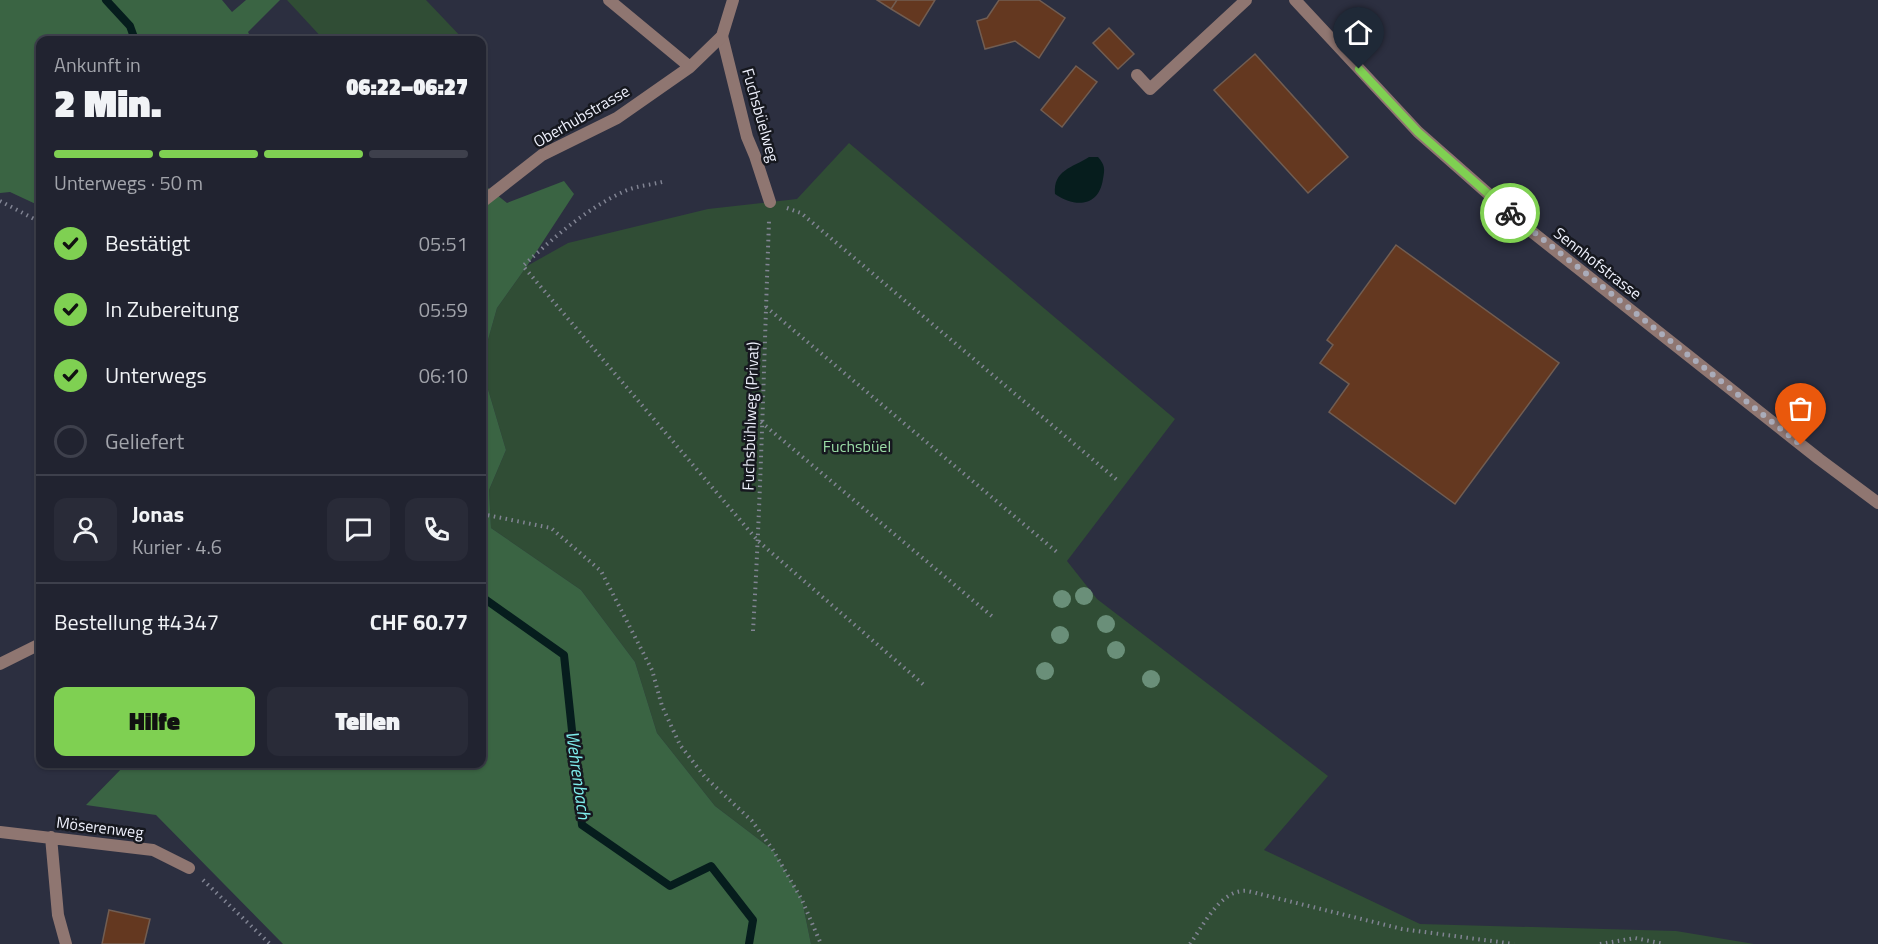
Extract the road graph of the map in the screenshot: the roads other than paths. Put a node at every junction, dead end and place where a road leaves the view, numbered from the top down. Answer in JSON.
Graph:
{"nodes":[{"id":1,"x":609,"y":0,"type":"edge"},
{"id":2,"x":733,"y":0,"type":"edge"},
{"id":3,"x":1246,"y":0,"type":"edge"},
{"id":4,"x":1294,"y":0,"type":"edge"},
{"id":5,"x":722,"y":36,"type":"junction"},
{"id":6,"x":690,"y":67,"type":"junction"},
{"id":7,"x":1137,"y":75,"type":"dead end"},
{"id":8,"x":486,"y":199,"type":"edge"},
{"id":9,"x":770,"y":202,"type":"road end"},
{"id":10,"x":1878,"y":503,"type":"edge"},
{"id":11,"x":36,"y":646,"type":"edge"},
{"id":12,"x":0,"y":664,"type":"edge"},
{"id":13,"x":0,"y":832,"type":"edge"},
{"id":14,"x":51,"y":837,"type":"junction"},
{"id":15,"x":189,"y":868,"type":"road end"},
{"id":16,"x":66,"y":944,"type":"edge"}],
"edges":[{"from":1,"to":6,"type":"street"},
{"from":2,"to":5,"type":"street","name":"Oberhubstrasse"},
{"from":3,"to":7,"type":"street"},
{"from":4,"to":10,"type":"street","name":"Sennhofstrasse"},
{"from":5,"to":6,"type":"street","name":"Oberhubstrasse"},
{"from":5,"to":9,"type":"street","name":"Fuchsbüelweg"},
{"from":6,"to":8,"type":"street","name":"Oberhubstrasse"},
{"from":11,"to":12,"type":"street"},
{"from":13,"to":14,"type":"street","name":"Möserenweg"},
{"from":14,"to":15,"type":"street","name":"Möserenweg"},
{"from":14,"to":16,"type":"street"}]}
